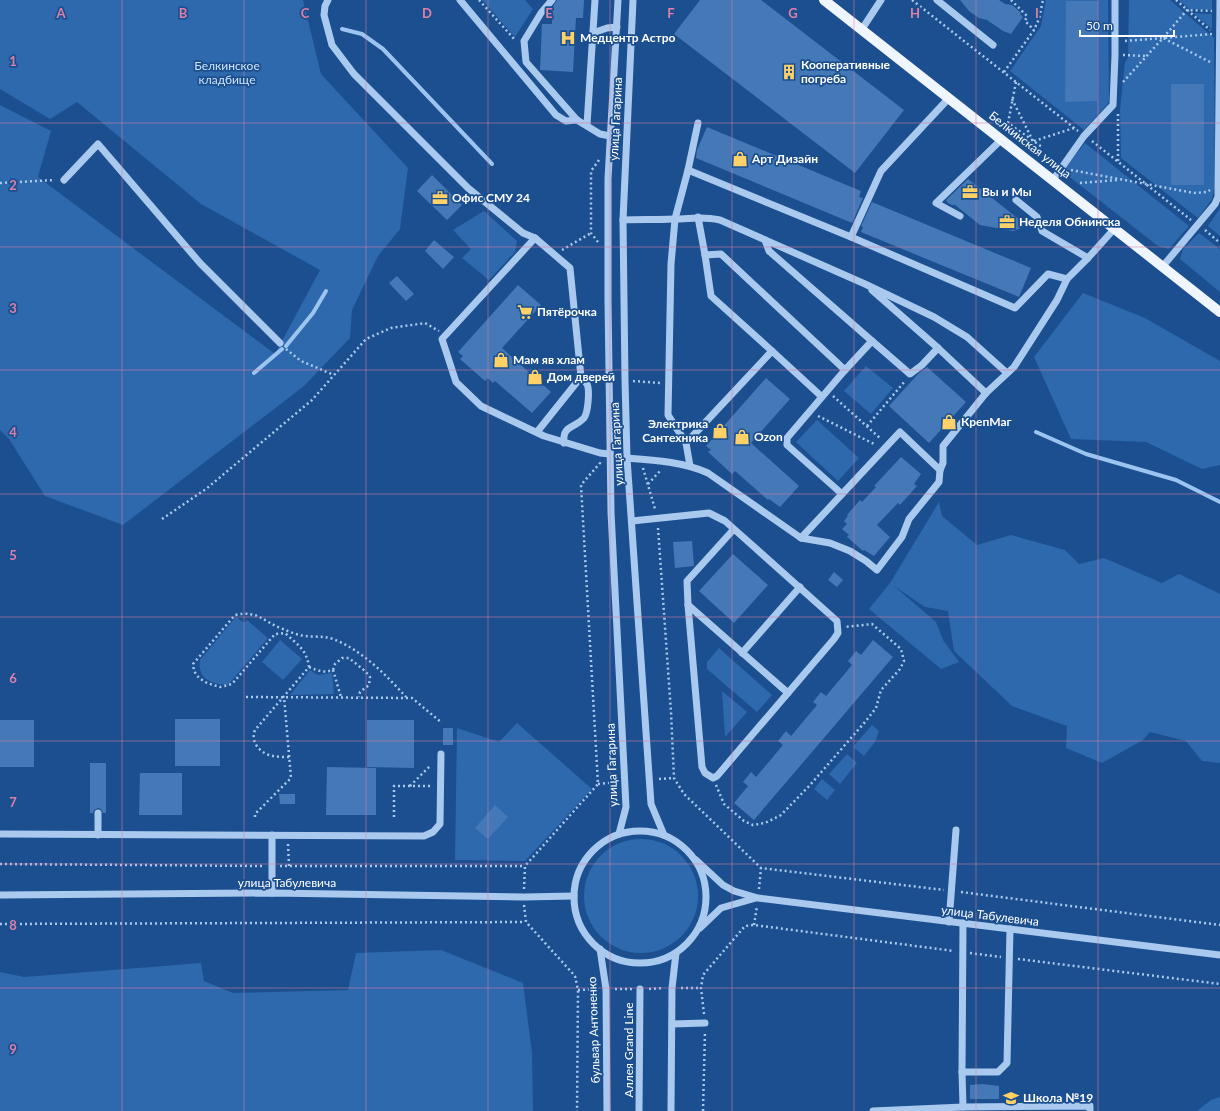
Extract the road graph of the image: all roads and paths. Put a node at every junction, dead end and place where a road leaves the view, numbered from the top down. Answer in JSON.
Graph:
{"nodes":[{"id":1,"x":328,"y":0,"type":"edge"},
{"id":2,"x":552,"y":0,"type":"edge"},
{"id":3,"x":595,"y":0,"type":"edge"},
{"id":4,"x":618,"y":0,"type":"edge"},
{"id":5,"x":632,"y":0,"type":"edge"},
{"id":6,"x":824,"y":0,"type":"edge"},
{"id":7,"x":882,"y":0,"type":"edge"},
{"id":8,"x":912,"y":0,"type":"edge"},
{"id":9,"x":937,"y":0,"type":"edge"},
{"id":10,"x":1011,"y":0,"type":"edge"},
{"id":11,"x":1043,"y":0,"type":"edge"},
{"id":12,"x":1115,"y":0,"type":"edge"},
{"id":13,"x":1176,"y":0,"type":"edge"},
{"id":14,"x":1220,"y":0,"type":"edge"},
{"id":15,"x":462,"y":1,"type":"edge"},
{"id":16,"x":1187,"y":10,"type":"junction"},
{"id":17,"x":1220,"y":12,"type":"edge"},
{"id":18,"x":616,"y":27,"type":"junction"},
{"id":19,"x":862,"y":29,"type":"junction"},
{"id":20,"x":1034,"y":30,"type":"junction"},
{"id":21,"x":593,"y":33,"type":"junction"},
{"id":22,"x":1163,"y":38,"type":"junction"},
{"id":23,"x":1121,"y":41,"type":"dead end"},
{"id":24,"x":993,"y":45,"type":"dead end"},
{"id":25,"x":1115,"y":55,"type":"junction"},
{"id":26,"x":1147,"y":56,"type":"junction"},
{"id":27,"x":1214,"y":64,"type":"dead end"},
{"id":28,"x":1004,"y":72,"type":"junction"},
{"id":29,"x":1016,"y":82,"type":"junction"},
{"id":30,"x":1120,"y":86,"type":"dead end"},
{"id":31,"x":949,"y":98,"type":"junction"},
{"id":32,"x":1012,"y":99,"type":"junction"},
{"id":33,"x":577,"y":120,"type":"junction"},
{"id":34,"x":698,"y":123,"type":"dead end"},
{"id":35,"x":587,"y":125,"type":"junction"},
{"id":36,"x":1074,"y":128,"type":"junction"},
{"id":37,"x":610,"y":136,"type":"junction"},
{"id":38,"x":1084,"y":136,"type":"junction"},
{"id":39,"x":1002,"y":140,"type":"junction"},
{"id":40,"x":1034,"y":142,"type":"junction"},
{"id":41,"x":1042,"y":147,"type":"dead end"},
{"id":42,"x":1067,"y":169,"type":"dead end"},
{"id":43,"x":688,"y":170,"type":"junction"},
{"id":44,"x":1122,"y":179,"type":"junction"},
{"id":45,"x":64,"y":180,"type":"joint"},
{"id":46,"x":1053,"y":180,"type":"junction"},
{"id":47,"x":0,"y":183,"type":"edge"},
{"id":48,"x":1080,"y":183,"type":"dead end"},
{"id":49,"x":1145,"y":184,"type":"junction"},
{"id":50,"x":1215,"y":186,"type":"dead end"},
{"id":51,"x":1016,"y":200,"type":"dead end"},
{"id":52,"x":960,"y":216,"type":"dead end"},
{"id":53,"x":698,"y":217,"type":"junction"},
{"id":54,"x":675,"y":219,"type":"junction"},
{"id":55,"x":623,"y":220,"type":"junction"},
{"id":56,"x":1198,"y":225,"type":"junction"},
{"id":57,"x":1115,"y":228,"type":"junction"},
{"id":58,"x":591,"y":232,"type":"dead end"},
{"id":59,"x":851,"y":237,"type":"junction"},
{"id":60,"x":535,"y":238,"type":"junction"},
{"id":61,"x":764,"y":240,"type":"junction"},
{"id":62,"x":1220,"y":242,"type":"edge"},
{"id":63,"x":555,"y":254,"type":"junction"},
{"id":64,"x":706,"y":255,"type":"junction"},
{"id":65,"x":1088,"y":258,"type":"junction"},
{"id":66,"x":1163,"y":266,"type":"junction"},
{"id":67,"x":1067,"y":279,"type":"junction"},
{"id":68,"x":865,"y":284,"type":"junction"},
{"id":69,"x":1220,"y":312,"type":"edge"},
{"id":70,"x":446,"y":335,"type":"junction"},
{"id":71,"x":872,"y":341,"type":"junction"},
{"id":72,"x":280,"y":344,"type":"joint"},
{"id":73,"x":938,"y":348,"type":"junction"},
{"id":74,"x":772,"y":351,"type":"junction"},
{"id":75,"x":845,"y":370,"type":"junction"},
{"id":76,"x":1007,"y":373,"type":"junction"},
{"id":77,"x":910,"y":374,"type":"junction"},
{"id":78,"x":334,"y":375,"type":"junction"},
{"id":79,"x":581,"y":377,"type":"junction"},
{"id":80,"x":827,"y":390,"type":"junction"},
{"id":81,"x":986,"y":393,"type":"junction"},
{"id":82,"x":821,"y":396,"type":"junction"},
{"id":83,"x":809,"y":411,"type":"junction"},
{"id":84,"x":867,"y":426,"type":"junction"},
{"id":85,"x":537,"y":432,"type":"junction"},
{"id":86,"x":564,"y":443,"type":"junction"},
{"id":87,"x":686,"y":443,"type":"junction"},
{"id":88,"x":886,"y":447,"type":"junction"},
{"id":89,"x":600,"y":453,"type":"junction"},
{"id":90,"x":610,"y":454,"type":"junction"},
{"id":91,"x":627,"y":458,"type":"junction"},
{"id":92,"x":641,"y":459,"type":"junction"},
{"id":93,"x":667,"y":463,"type":"junction"},
{"id":94,"x":690,"y":466,"type":"junction"},
{"id":95,"x":940,"y":470,"type":"junction"},
{"id":96,"x":648,"y":484,"type":"junction"},
{"id":97,"x":842,"y":494,"type":"junction"},
{"id":98,"x":658,"y":518,"type":"junction"},
{"id":99,"x":162,"y":519,"type":"dead end"},
{"id":100,"x":632,"y":521,"type":"junction"},
{"id":101,"x":734,"y":529,"type":"junction"},
{"id":102,"x":801,"y":538,"type":"junction"},
{"id":103,"x":800,"y":587,"type":"junction"},
{"id":104,"x":688,"y":605,"type":"junction"},
{"id":105,"x":839,"y":627,"type":"junction"},
{"id":106,"x":286,"y":632,"type":"junction"},
{"id":107,"x":742,"y":653,"type":"junction"},
{"id":108,"x":309,"y":667,"type":"junction"},
{"id":109,"x":333,"y":670,"type":"junction"},
{"id":110,"x":788,"y":693,"type":"junction"},
{"id":111,"x":284,"y":697,"type":"junction"},
{"id":112,"x":246,"y":698,"type":"dead end"},
{"id":113,"x":340,"y":698,"type":"junction"},
{"id":114,"x":359,"y":698,"type":"junction"},
{"id":115,"x":406,"y":698,"type":"junction"},
{"id":116,"x":442,"y":723,"type":"dead end"},
{"id":117,"x":441,"y":754,"type":"dead end"},
{"id":118,"x":290,"y":757,"type":"junction"},
{"id":119,"x":431,"y":765,"type":"dead end"},
{"id":120,"x":674,"y":778,"type":"junction"},
{"id":121,"x":713,"y":778,"type":"junction"},
{"id":122,"x":649,"y":779,"type":"junction"},
{"id":123,"x":625,"y":781,"type":"junction"},
{"id":124,"x":598,"y":784,"type":"junction"},
{"id":125,"x":410,"y":786,"type":"junction"},
{"id":126,"x":441,"y":786,"type":"junction"},
{"id":127,"x":98,"y":813,"type":"dead end"},
{"id":128,"x":255,"y":817,"type":"dead end"},
{"id":129,"x":394,"y":817,"type":"dead end"},
{"id":130,"x":956,"y":830,"type":"dead end"},
{"id":131,"x":0,"y":834,"type":"edge"},
{"id":132,"x":619,"y":834,"type":"junction"},
{"id":133,"x":98,"y":835,"type":"junction"},
{"id":134,"x":272,"y":835,"type":"junction"},
{"id":135,"x":664,"y":835,"type":"junction"},
{"id":136,"x":288,"y":860,"type":"dead end"},
{"id":137,"x":696,"y":860,"type":"junction"},
{"id":138,"x":288,"y":866,"type":"dead end"},
{"id":139,"x":951,"y":891,"type":"junction"},
{"id":140,"x":272,"y":893,"type":"junction"},
{"id":141,"x":0,"y":896,"type":"edge"},
{"id":142,"x":574,"y":896,"type":"junction"},
{"id":143,"x":524,"y":897,"type":"junction"},
{"id":144,"x":758,"y":898,"type":"junction"},
{"id":145,"x":526,"y":922,"type":"junction"},
{"id":146,"x":949,"y":922,"type":"junction"},
{"id":147,"x":963,"y":923,"type":"junction"},
{"id":148,"x":0,"y":924,"type":"edge"},
{"id":149,"x":1220,"y":925,"type":"edge"},
{"id":150,"x":1010,"y":929,"type":"junction"},
{"id":151,"x":697,"y":931,"type":"junction"},
{"id":152,"x":600,"y":950,"type":"junction"},
{"id":153,"x":963,"y":952,"type":"junction"},
{"id":154,"x":676,"y":953,"type":"junction"},
{"id":155,"x":1220,"y":955,"type":"edge"},
{"id":156,"x":1009,"y":958,"type":"junction"},
{"id":157,"x":1220,"y":984,"type":"edge"},
{"id":158,"x":640,"y":989,"type":"dead end"},
{"id":159,"x":705,"y":1023,"type":"junction"},
{"id":160,"x":672,"y":1024,"type":"junction"},
{"id":161,"x":962,"y":1072,"type":"junction"},
{"id":162,"x":963,"y":1107,"type":"junction"},
{"id":163,"x":577,"y":1111,"type":"edge"},
{"id":164,"x":606,"y":1111,"type":"edge"},
{"id":165,"x":639,"y":1111,"type":"edge"},
{"id":166,"x":671,"y":1111,"type":"edge"},
{"id":167,"x":703,"y":1111,"type":"edge"},
{"id":168,"x":873,"y":1111,"type":"edge"},
{"id":169,"x":1090,"y":1111,"type":"edge"}],
"edges":[{"from":1,"to":60,"type":"street"},
{"from":2,"to":33,"type":"street"},
{"from":3,"to":21,"type":"street"},
{"from":4,"to":18,"type":"street","name":"улица Гагарина"},
{"from":5,"to":55,"type":"street","name":"улица Гагарина"},
{"from":6,"to":19,"type":"main road","name":"Белкинская улица"},
{"from":7,"to":19,"type":"street"},
{"from":8,"to":28,"type":"path"},
{"from":9,"to":24,"type":"street"},
{"from":10,"to":20,"type":"path"},
{"from":11,"to":20,"type":"path"},
{"from":12,"to":25,"type":"street"},
{"from":13,"to":16,"type":"path"},
{"from":14,"to":17,"type":"street"},
{"from":15,"to":33,"type":"street"},
{"from":16,"to":17,"type":"path"},
{"from":16,"to":22,"type":"path"},
{"from":16,"to":22,"type":"path"},
{"from":17,"to":56,"type":"street"},
{"from":18,"to":21,"type":"street"},
{"from":18,"to":37,"type":"street","name":"улица Гагарина"},
{"from":19,"to":31,"type":"main road","name":"Белкинская улица"},
{"from":20,"to":28,"type":"path"},
{"from":21,"to":35,"type":"street"},
{"from":22,"to":23,"type":"path"},
{"from":22,"to":26,"type":"path"},
{"from":22,"to":27,"type":"path"},
{"from":25,"to":26,"type":"path"},
{"from":25,"to":38,"type":"street"},
{"from":26,"to":30,"type":"path"},
{"from":28,"to":29,"type":"path"},
{"from":29,"to":32,"type":"path"},
{"from":29,"to":36,"type":"path"},
{"from":31,"to":39,"type":"main road","name":"Белкинская улица"},
{"from":31,"to":59,"type":"street"},
{"from":32,"to":40,"type":"path"},
{"from":32,"to":40,"type":"path"},
{"from":33,"to":35,"type":"street"},
{"from":34,"to":43,"type":"street"},
{"from":35,"to":37,"type":"street"},
{"from":36,"to":38,"type":"path"},
{"from":36,"to":40,"type":"path"},
{"from":37,"to":90,"type":"street","name":"улица Гагарина"},
{"from":38,"to":46,"type":"street"},
{"from":38,"to":49,"type":"path"},
{"from":39,"to":46,"type":"main road","name":"Белкинская улица"},
{"from":39,"to":52,"type":"street"},
{"from":40,"to":41,"type":"path"},
{"from":42,"to":44,"type":"path"},
{"from":43,"to":54,"type":"street"},
{"from":43,"to":59,"type":"street"},
{"from":44,"to":48,"type":"path"},
{"from":44,"to":49,"type":"path"},
{"from":45,"to":47,"type":"path"},
{"from":45,"to":72,"type":"street"},
{"from":46,"to":57,"type":"main road","name":"Белкинская улица"},
{"from":49,"to":50,"type":"path"},
{"from":49,"to":56,"type":"path"},
{"from":51,"to":65,"type":"street"},
{"from":53,"to":54,"type":"street"},
{"from":53,"to":61,"type":"street"},
{"from":53,"to":64,"type":"street"},
{"from":54,"to":55,"type":"street"},
{"from":54,"to":87,"type":"street"},
{"from":55,"to":91,"type":"street","name":"улица Гагарина"},
{"from":56,"to":62,"type":"path"},
{"from":56,"to":66,"type":"street"},
{"from":57,"to":65,"type":"street"},
{"from":57,"to":66,"type":"main road","name":"Белкинская улица"},
{"from":58,"to":63,"type":"path"},
{"from":59,"to":67,"type":"street"},
{"from":60,"to":63,"type":"street"},
{"from":60,"to":70,"type":"street"},
{"from":61,"to":68,"type":"street"},
{"from":61,"to":71,"type":"street"},
{"from":63,"to":79,"type":"street"},
{"from":64,"to":74,"type":"street"},
{"from":64,"to":75,"type":"street"},
{"from":65,"to":67,"type":"street"},
{"from":66,"to":69,"type":"main road","name":"Белкинская улица"},
{"from":67,"to":76,"type":"street"},
{"from":68,"to":73,"type":"street"},
{"from":68,"to":76,"type":"street"},
{"from":70,"to":78,"type":"path"},
{"from":70,"to":85,"type":"street"},
{"from":71,"to":75,"type":"street"},
{"from":71,"to":77,"type":"street"},
{"from":72,"to":78,"type":"path"},
{"from":73,"to":77,"type":"street"},
{"from":73,"to":81,"type":"street"},
{"from":74,"to":82,"type":"street"},
{"from":74,"to":87,"type":"street"},
{"from":75,"to":80,"type":"street"},
{"from":76,"to":81,"type":"street"},
{"from":77,"to":84,"type":"path"},
{"from":78,"to":99,"type":"path"},
{"from":79,"to":85,"type":"street"},
{"from":79,"to":86,"type":"street"},
{"from":80,"to":82,"type":"street"},
{"from":80,"to":84,"type":"path"},
{"from":81,"to":95,"type":"street"},
{"from":82,"to":83,"type":"street"},
{"from":83,"to":88,"type":"path"},
{"from":83,"to":97,"type":"street"},
{"from":84,"to":88,"type":"path"},
{"from":85,"to":86,"type":"street"},
{"from":86,"to":89,"type":"street"},
{"from":87,"to":94,"type":"street"},
{"from":88,"to":95,"type":"street"},
{"from":88,"to":97,"type":"street"},
{"from":89,"to":90,"type":"street"},
{"from":89,"to":124,"type":"path"},
{"from":90,"to":123,"type":"street","name":"улица Гагарина"},
{"from":91,"to":92,"type":"street"},
{"from":91,"to":100,"type":"street","name":"улица Гагарина"},
{"from":92,"to":93,"type":"street"},
{"from":92,"to":96,"type":"path"},
{"from":93,"to":94,"type":"street"},
{"from":93,"to":96,"type":"path"},
{"from":94,"to":102,"type":"street"},
{"from":95,"to":102,"type":"street"},
{"from":96,"to":98,"type":"path"},
{"from":97,"to":102,"type":"street"},
{"from":98,"to":100,"type":"street"},
{"from":98,"to":101,"type":"street"},
{"from":98,"to":120,"type":"path"},
{"from":100,"to":122,"type":"street","name":"улица Гагарина"},
{"from":101,"to":103,"type":"street"},
{"from":101,"to":104,"type":"street"},
{"from":103,"to":105,"type":"street"},
{"from":103,"to":107,"type":"street"},
{"from":104,"to":107,"type":"street"},
{"from":104,"to":121,"type":"street"},
{"from":105,"to":110,"type":"street"},
{"from":105,"to":121,"type":"path"},
{"from":106,"to":106,"type":"path"},
{"from":106,"to":108,"type":"path"},
{"from":106,"to":115,"type":"path"},
{"from":107,"to":110,"type":"street"},
{"from":108,"to":109,"type":"path"},
{"from":108,"to":111,"type":"path"},
{"from":109,"to":113,"type":"path"},
{"from":109,"to":114,"type":"path"},
{"from":110,"to":121,"type":"street"},
{"from":111,"to":112,"type":"path"},
{"from":111,"to":113,"type":"path"},
{"from":111,"to":118,"type":"path"},
{"from":111,"to":118,"type":"path"},
{"from":113,"to":114,"type":"path"},
{"from":114,"to":115,"type":"path"},
{"from":115,"to":116,"type":"path"},
{"from":117,"to":126,"type":"street"},
{"from":118,"to":128,"type":"path"},
{"from":119,"to":125,"type":"path"},
{"from":120,"to":122,"type":"path"},
{"from":120,"to":139,"type":"path"},
{"from":122,"to":135,"type":"street","name":"улица Гагарина"},
{"from":123,"to":124,"type":"path"},
{"from":123,"to":132,"type":"street","name":"улица Гагарина"},
{"from":124,"to":143,"type":"path"},
{"from":125,"to":126,"type":"path"},
{"from":125,"to":129,"type":"path"},
{"from":126,"to":134,"type":"street"},
{"from":127,"to":133,"type":"street"},
{"from":130,"to":139,"type":"street"},
{"from":131,"to":133,"type":"street"},
{"from":132,"to":135,"type":"street"},
{"from":132,"to":142,"type":"street"},
{"from":133,"to":134,"type":"street"},
{"from":134,"to":140,"type":"street"},
{"from":135,"to":137,"type":"street"},
{"from":136,"to":138,"type":"path"},
{"from":137,"to":144,"type":"street","name":"улица Табулевича"},
{"from":137,"to":151,"type":"street"},
{"from":139,"to":146,"type":"street"},
{"from":139,"to":149,"type":"path"},
{"from":140,"to":141,"type":"street","name":"улица Табулевича"},
{"from":140,"to":143,"type":"street","name":"улица Табулевича"},
{"from":142,"to":143,"type":"street","name":"улица Табулевича"},
{"from":142,"to":152,"type":"street"},
{"from":143,"to":145,"type":"path"},
{"from":144,"to":146,"type":"street","name":"улица Табулевича"},
{"from":144,"to":151,"type":"street","name":"улица Табулевича"},
{"from":145,"to":148,"type":"path"},
{"from":145,"to":163,"type":"path"},
{"from":146,"to":147,"type":"street","name":"улица Табулевича"},
{"from":147,"to":150,"type":"street","name":"улица Табулевича"},
{"from":147,"to":153,"type":"street"},
{"from":150,"to":155,"type":"street","name":"улица Табулевича"},
{"from":150,"to":156,"type":"street"},
{"from":151,"to":154,"type":"street"},
{"from":152,"to":154,"type":"street"},
{"from":152,"to":164,"type":"street","name":"бульвар Антоненко"},
{"from":153,"to":156,"type":"path"},
{"from":153,"to":159,"type":"path"},
{"from":153,"to":161,"type":"street"},
{"from":154,"to":160,"type":"street"},
{"from":156,"to":157,"type":"path"},
{"from":156,"to":161,"type":"street"},
{"from":158,"to":165,"type":"street","name":"Аллея Grand Line"},
{"from":159,"to":160,"type":"street"},
{"from":159,"to":167,"type":"path"},
{"from":160,"to":166,"type":"street"},
{"from":161,"to":162,"type":"street"},
{"from":162,"to":168,"type":"street"},
{"from":162,"to":169,"type":"street"}]}
